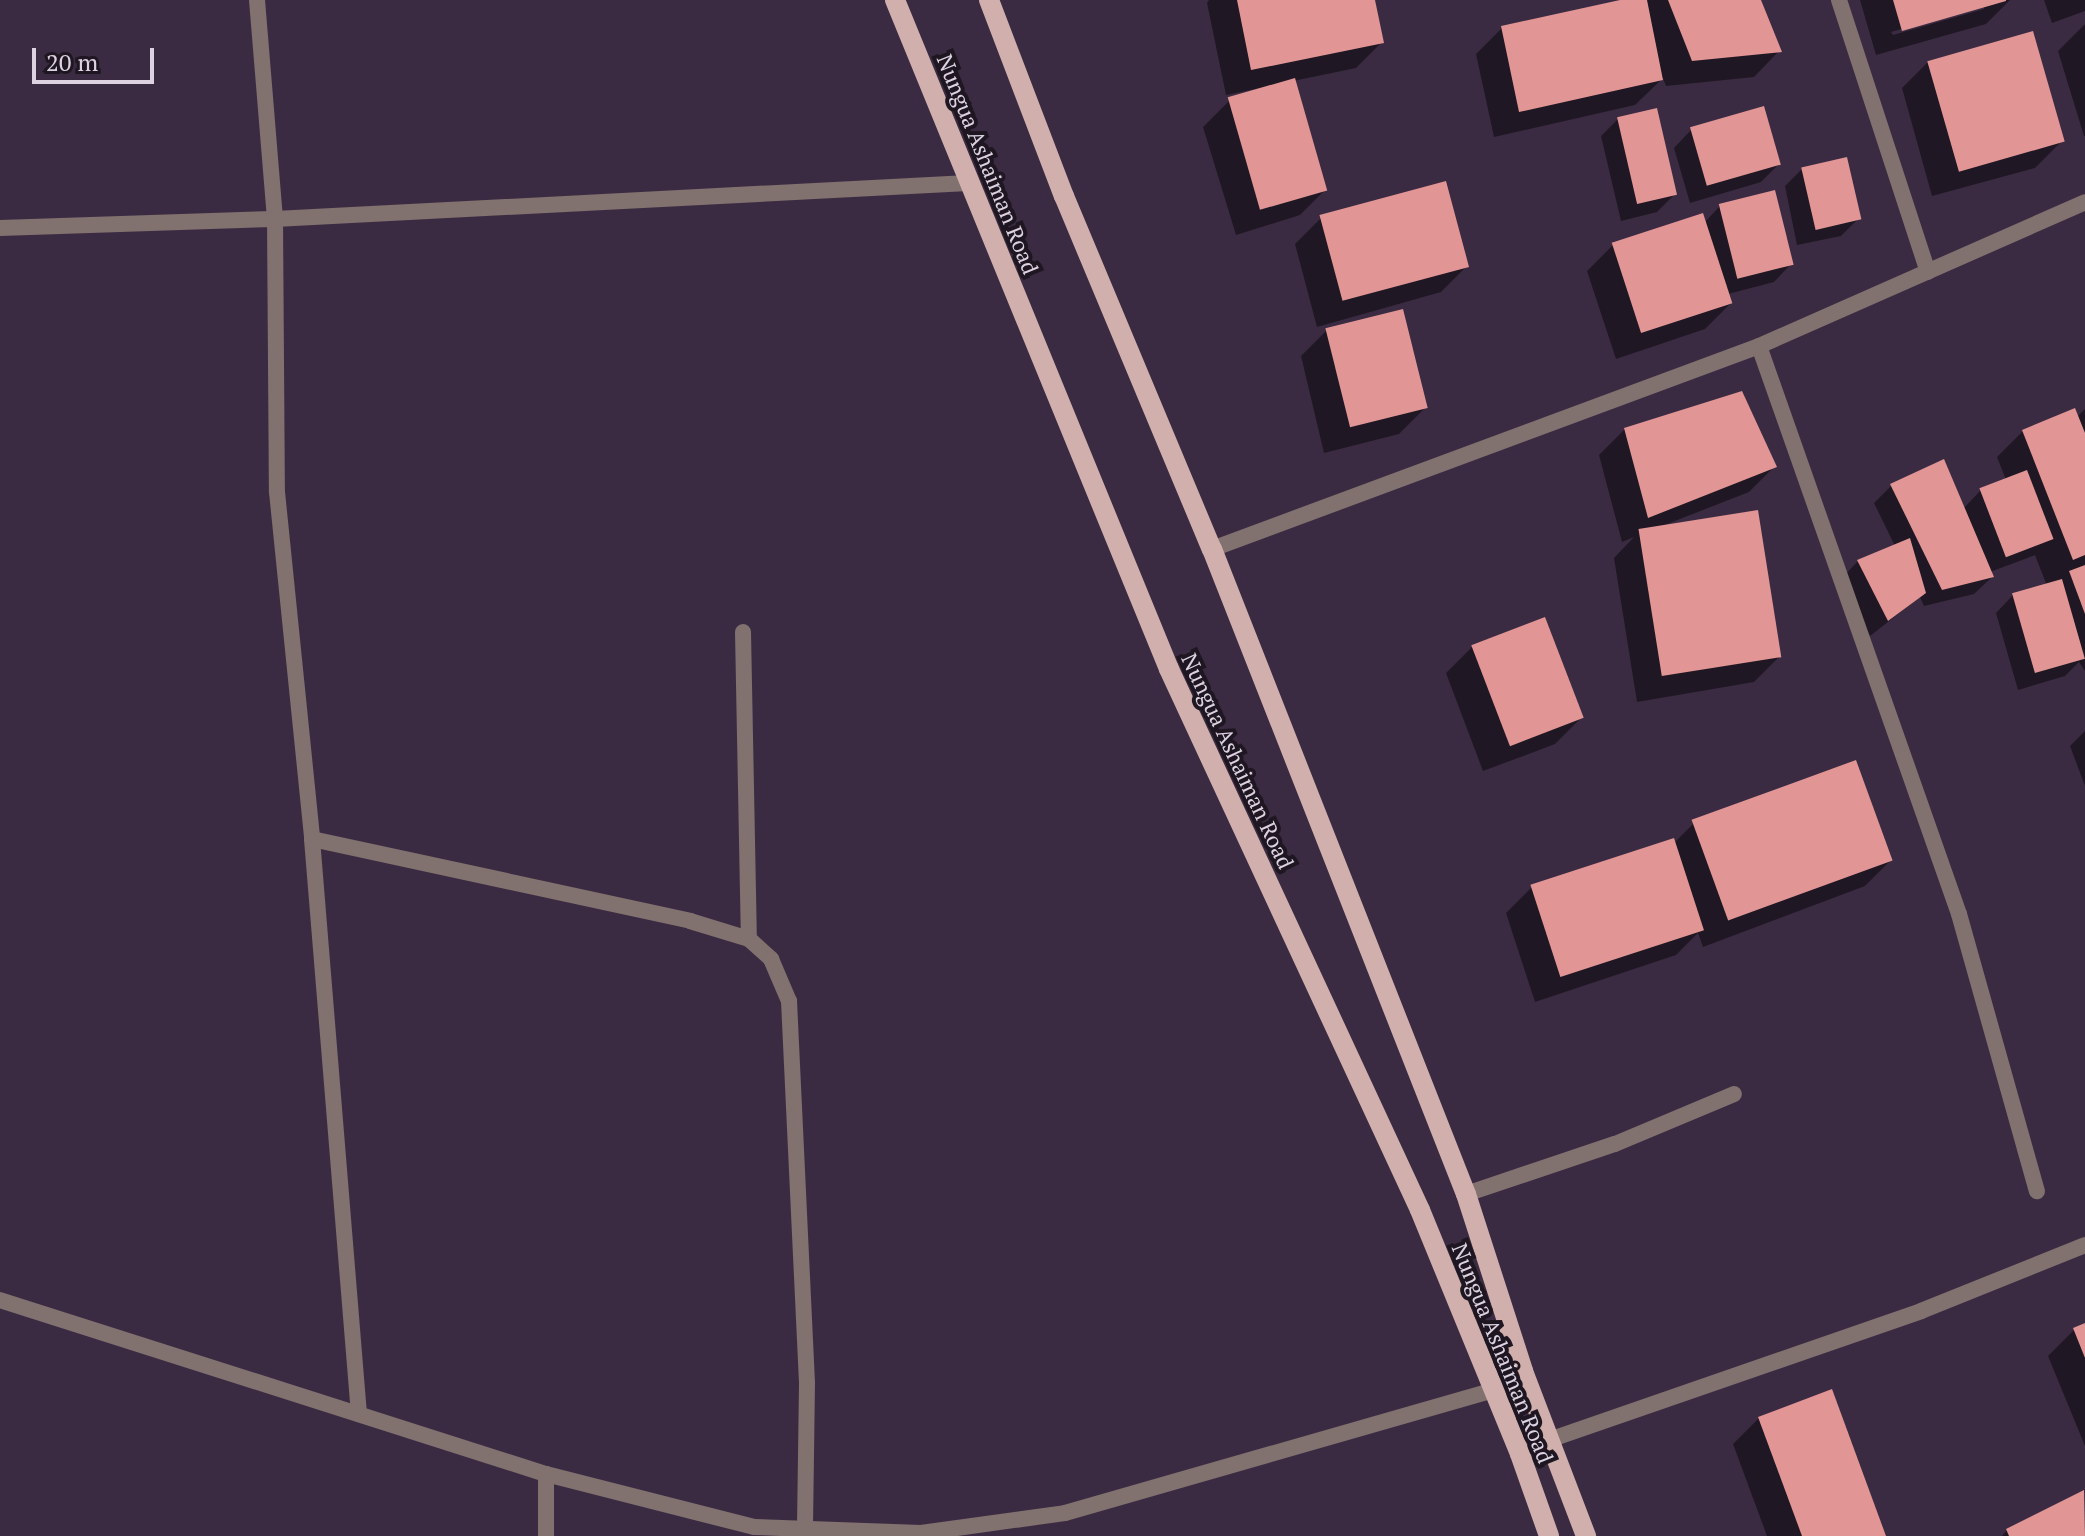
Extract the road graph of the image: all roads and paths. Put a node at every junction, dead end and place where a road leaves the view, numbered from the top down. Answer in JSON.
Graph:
{"nodes":[{"id":1,"x":257,"y":0,"type":"edge"},
{"id":2,"x":895,"y":0,"type":"edge"},
{"id":3,"x":989,"y":0,"type":"edge"},
{"id":4,"x":1839,"y":0,"type":"edge"},
{"id":5,"x":968,"y":183,"type":"junction"},
{"id":6,"x":2085,"y":202,"type":"edge"},
{"id":7,"x":275,"y":219,"type":"junction"},
{"id":8,"x":0,"y":228,"type":"edge"},
{"id":9,"x":1928,"y":272,"type":"junction"},
{"id":10,"x":1759,"y":346,"type":"junction"},
{"id":11,"x":1212,"y":549,"type":"junction"},
{"id":12,"x":743,"y":632,"type":"dead end"},
{"id":13,"x":312,"y":839,"type":"junction"},
{"id":14,"x":749,"y":939,"type":"junction"},
{"id":15,"x":1734,"y":1094,"type":"dead end"},
{"id":16,"x":2037,"y":1191,"type":"dead end"},
{"id":17,"x":1466,"y":1194,"type":"junction"},
{"id":18,"x":2085,"y":1245,"type":"edge"},
{"id":19,"x":0,"y":1300,"type":"edge"},
{"id":20,"x":1523,"y":1371,"type":"junction"},
{"id":21,"x":1493,"y":1390,"type":"junction"},
{"id":22,"x":359,"y":1414,"type":"junction"},
{"id":23,"x":1549,"y":1440,"type":"junction"},
{"id":24,"x":546,"y":1474,"type":"junction"},
{"id":25,"x":805,"y":1528,"type":"junction"},
{"id":26,"x":546,"y":1536,"type":"edge"},
{"id":27,"x":1549,"y":1536,"type":"edge"},
{"id":28,"x":1586,"y":1536,"type":"edge"}],
"edges":[{"from":1,"to":7,"type":"street"},
{"from":2,"to":5,"type":"main road","name":"Nungua Ashaiman Road"},
{"from":3,"to":11,"type":"main road","name":"Nungua Ashaiman Road"},
{"from":4,"to":9,"type":"street"},
{"from":5,"to":7,"type":"street"},
{"from":5,"to":21,"type":"main road","name":"Nungua Ashaiman Road"},
{"from":6,"to":9,"type":"street"},
{"from":7,"to":8,"type":"street"},
{"from":7,"to":13,"type":"street"},
{"from":9,"to":10,"type":"street"},
{"from":10,"to":11,"type":"street"},
{"from":10,"to":16,"type":"street"},
{"from":11,"to":17,"type":"main road","name":"Nungua Ashaiman Road"},
{"from":12,"to":14,"type":"street"},
{"from":13,"to":14,"type":"street"},
{"from":13,"to":22,"type":"street"},
{"from":14,"to":25,"type":"street"},
{"from":15,"to":17,"type":"street"},
{"from":17,"to":20,"type":"main road","name":"Nungua Ashaiman Road"},
{"from":18,"to":23,"type":"street"},
{"from":19,"to":22,"type":"street"},
{"from":20,"to":21,"type":"street"},
{"from":20,"to":23,"type":"main road","name":"Nungua Ashaiman Road"},
{"from":21,"to":25,"type":"street"},
{"from":21,"to":27,"type":"main road","name":"Nungua Ashaiman Road"},
{"from":22,"to":24,"type":"street"},
{"from":23,"to":28,"type":"main road","name":"Nungua Ashaiman Road"},
{"from":24,"to":25,"type":"street"},
{"from":24,"to":26,"type":"street"}]}
